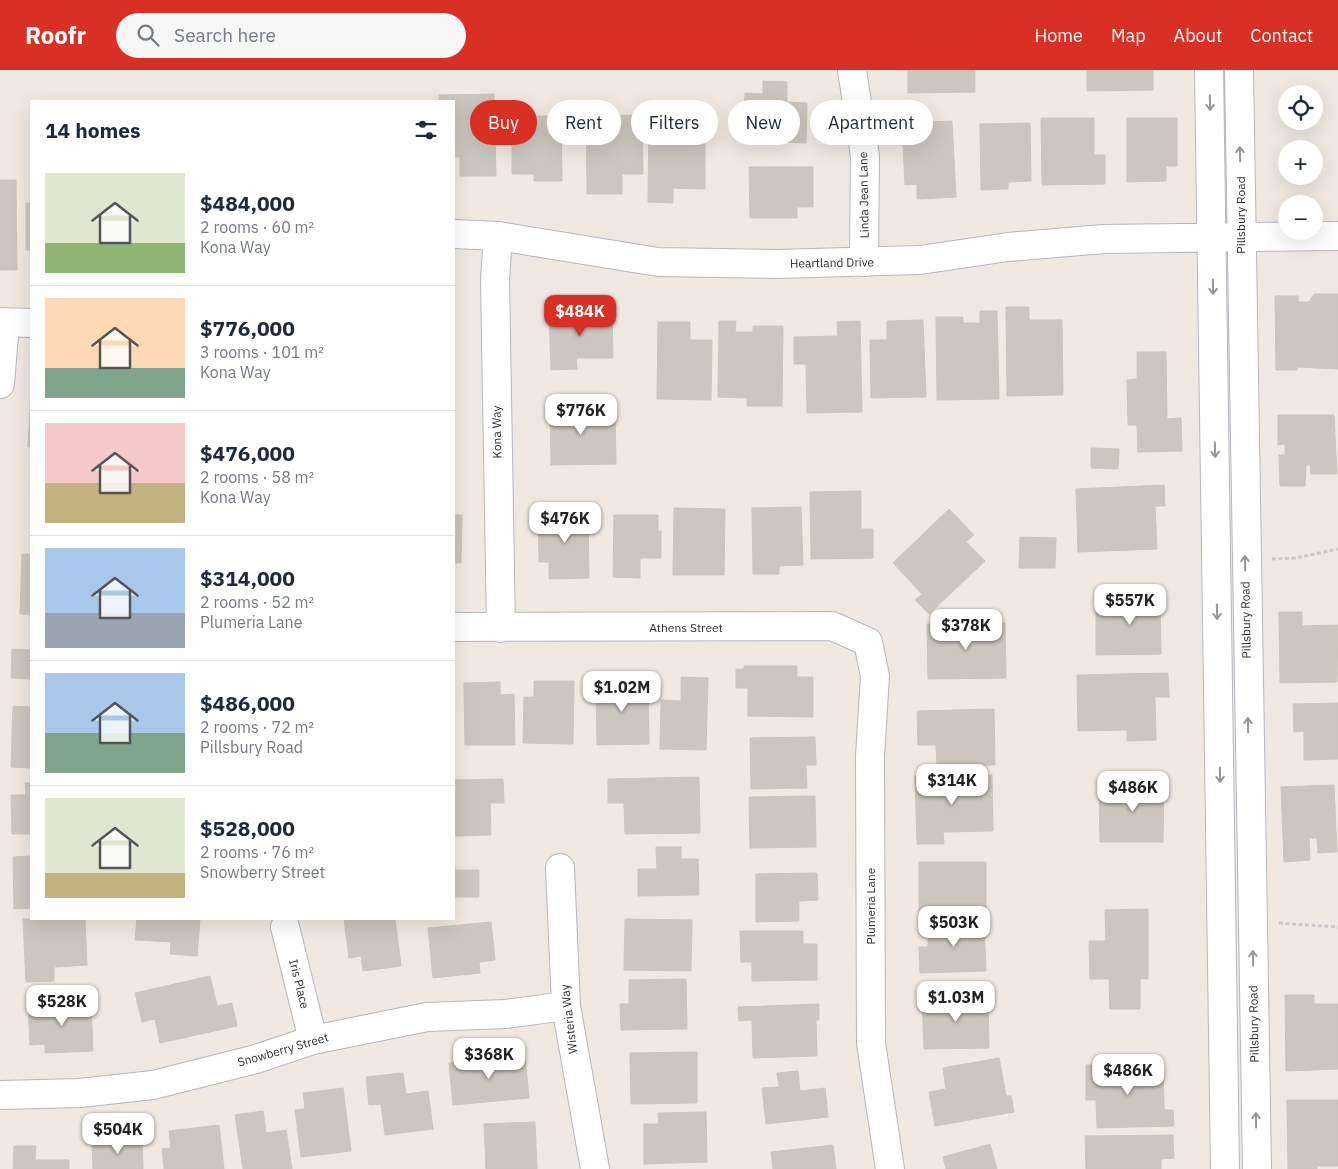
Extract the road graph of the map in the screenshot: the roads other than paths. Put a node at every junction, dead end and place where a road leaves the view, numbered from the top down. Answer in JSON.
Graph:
{"nodes":[{"id":1,"x":852,"y":70,"type":"edge"},
{"id":2,"x":1209,"y":70,"type":"edge"},
{"id":3,"x":1239,"y":70,"type":"edge"},
{"id":4,"x":455,"y":234,"type":"edge"},
{"id":5,"x":498,"y":236,"type":"junction"},
{"id":6,"x":1338,"y":236,"type":"edge"},
{"id":7,"x":1241,"y":238,"type":"junction"},
{"id":8,"x":1212,"y":239,"type":"junction"},
{"id":9,"x":864,"y":262,"type":"junction"},
{"id":10,"x":12,"y":323,"type":"edge"},
{"id":11,"x":0,"y":384,"type":"edge"},
{"id":12,"x":455,"y":627,"type":"edge"},
{"id":13,"x":501,"y":628,"type":"junction"},
{"id":14,"x":868,"y":642,"type":"joint"},
{"id":15,"x":560,"y":868,"type":"dead end"},
{"id":16,"x":285,"y":927,"type":"dead end"},
{"id":17,"x":566,"y":1006,"type":"junction"},
{"id":18,"x":313,"y":1040,"type":"junction"},
{"id":19,"x":0,"y":1095,"type":"edge"},
{"id":20,"x":595,"y":1169,"type":"edge"},
{"id":21,"x":890,"y":1169,"type":"edge"},
{"id":22,"x":1225,"y":1169,"type":"edge"},
{"id":23,"x":1256,"y":1169,"type":"edge"}],
"edges":[{"from":1,"to":9,"type":"street","name":"Linda Jean Lane"},
{"from":2,"to":8,"type":"street","one_way":true},
{"from":7,"to":3,"type":"street","name":"Pillsbury Road","one_way":true},
{"from":4,"to":5,"type":"street","name":"Heartland Drive"},
{"from":5,"to":9,"type":"street","name":"Heartland Drive"},
{"from":5,"to":13,"type":"street","name":"Kona Way"},
{"from":6,"to":7,"type":"street","name":"Heartland Drive"},
{"from":7,"to":8,"type":"street","name":"Heartland Drive"},
{"from":23,"to":7,"type":"street","name":"Pillsbury Road","one_way":true},
{"from":8,"to":9,"type":"street","name":"Heartland Drive"},
{"from":8,"to":22,"type":"street","one_way":true},
{"from":10,"to":11,"type":"street"},
{"from":12,"to":13,"type":"street","name":"Athens Street"},
{"from":13,"to":14,"type":"street","name":"Athens Street"},
{"from":14,"to":21,"type":"street","name":"Plumeria Lane"},
{"from":15,"to":17,"type":"street","name":"Wisteria Way"},
{"from":16,"to":18,"type":"street","name":"Iris Place"},
{"from":17,"to":18,"type":"street","name":"Snowberry Street"},
{"from":17,"to":20,"type":"street","name":"Wisteria Way"},
{"from":18,"to":19,"type":"street","name":"Snowberry Street"}]}
